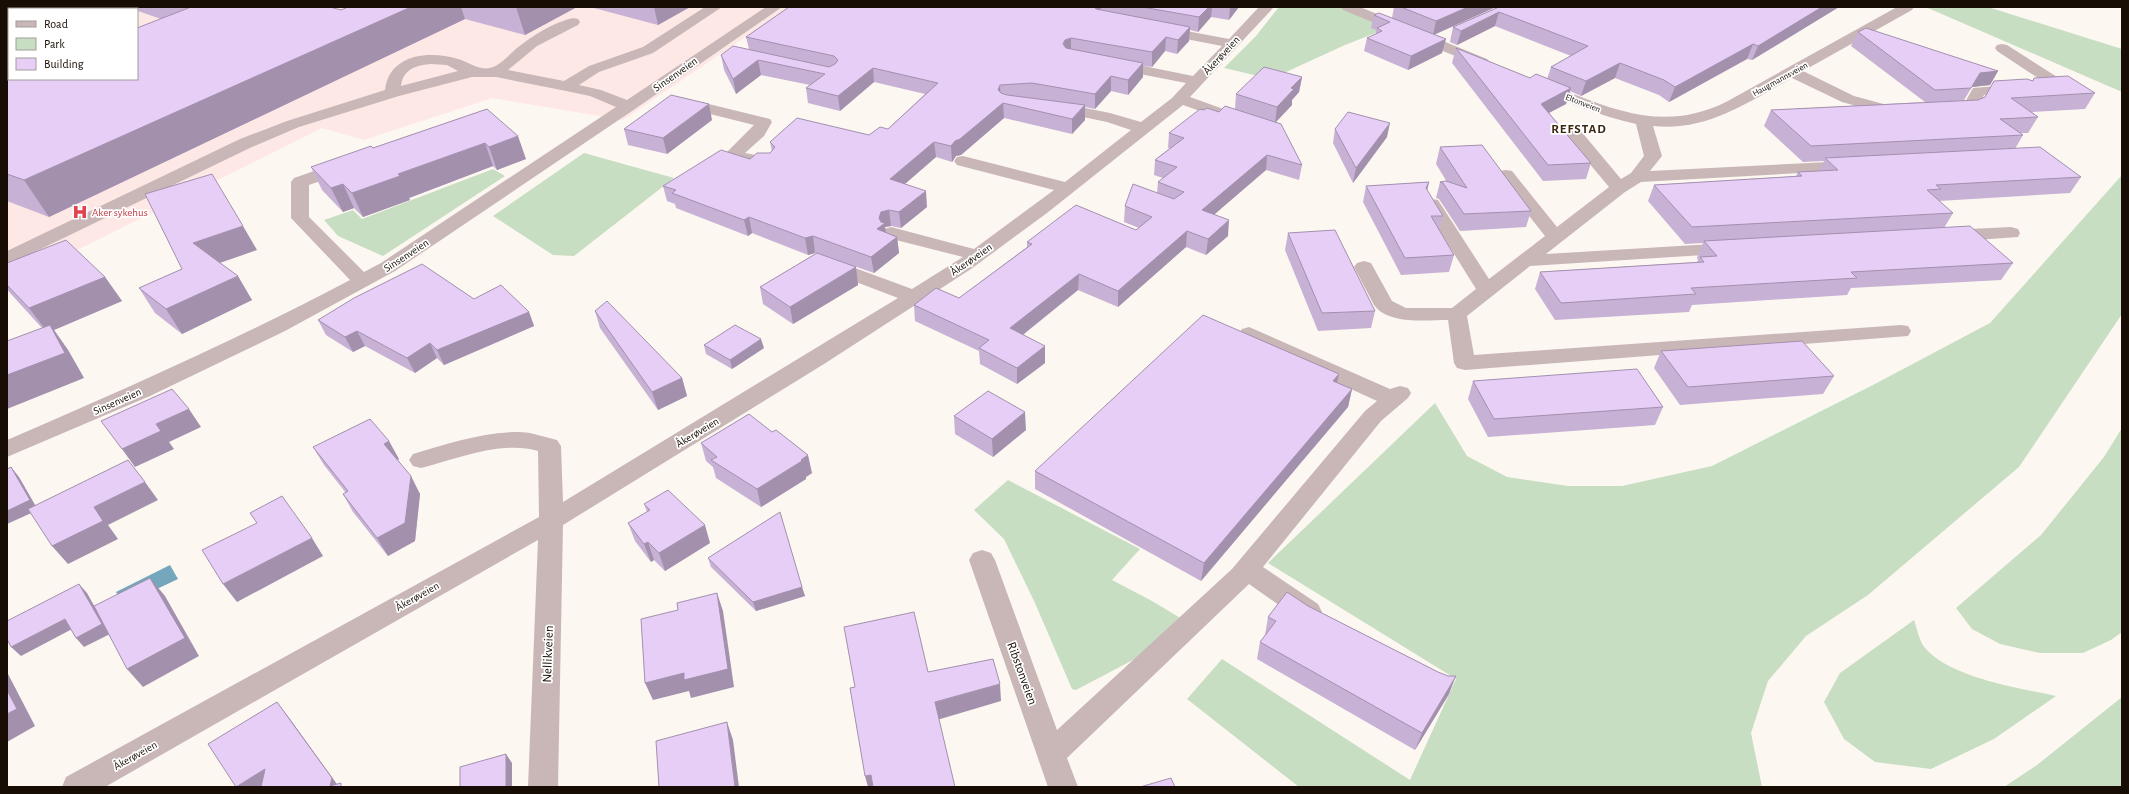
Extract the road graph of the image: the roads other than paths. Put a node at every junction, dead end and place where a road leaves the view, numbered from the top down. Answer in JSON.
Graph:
{"nodes":[{"id":1,"x":715,"y":7,"type":"edge"},
{"id":2,"x":775,"y":7,"type":"edge"},
{"id":3,"x":1348,"y":7,"type":"edge"},
{"id":4,"x":1907,"y":7,"type":"edge"},
{"id":5,"x":1260,"y":8,"type":"edge"},
{"id":6,"x":573,"y":22,"type":"dead end"},
{"id":7,"x":1144,"y":27,"type":"edge"},
{"id":8,"x":1453,"y":33,"type":"edge"},
{"id":9,"x":1433,"y":42,"type":"junction"},
{"id":10,"x":1232,"y":44,"type":"junction"},
{"id":11,"x":2002,"y":48,"type":"dead end"},
{"id":12,"x":712,"y":49,"type":"junction"},
{"id":13,"x":734,"y":54,"type":"edge"},
{"id":14,"x":1100,"y":63,"type":"edge"},
{"id":15,"x":1497,"y":68,"type":"edge"},
{"id":16,"x":472,"y":72,"type":"junction"},
{"id":17,"x":496,"y":72,"type":"junction"},
{"id":18,"x":1794,"y":72,"type":"junction"},
{"id":19,"x":1525,"y":80,"type":"edge"},
{"id":20,"x":1197,"y":81,"type":"junction"},
{"id":21,"x":566,"y":86,"type":"junction"},
{"id":22,"x":393,"y":93,"type":"junction"},
{"id":23,"x":646,"y":94,"type":"junction"},
{"id":24,"x":1175,"y":103,"type":"junction"},
{"id":25,"x":1038,"y":105,"type":"edge"},
{"id":26,"x":629,"y":106,"type":"junction"},
{"id":27,"x":1938,"y":110,"type":"edge"},
{"id":28,"x":1914,"y":111,"type":"edge"},
{"id":29,"x":1643,"y":120,"type":"junction"},
{"id":30,"x":1248,"y":127,"type":"edge"},
{"id":31,"x":1143,"y":128,"type":"junction"},
{"id":32,"x":1574,"y":134,"type":"dead end"},
{"id":33,"x":360,"y":161,"type":"edge"},
{"id":34,"x":963,"y":161,"type":"dead end"},
{"id":35,"x":767,"y":163,"type":"edge"},
{"id":36,"x":1866,"y":166,"type":"edge"},
{"id":37,"x":1506,"y":174,"type":"edge"},
{"id":38,"x":1637,"y":177,"type":"junction"},
{"id":39,"x":1068,"y":188,"type":"junction"},
{"id":40,"x":1619,"y":188,"type":"junction"},
{"id":41,"x":1432,"y":204,"type":"edge"},
{"id":42,"x":891,"y":233,"type":"edge"},
{"id":43,"x":2011,"y":233,"type":"dead end"},
{"id":44,"x":1556,"y":237,"type":"junction"},
{"id":45,"x":1932,"y":237,"type":"edge"},
{"id":46,"x":1748,"y":248,"type":"edge"},
{"id":47,"x":977,"y":255,"type":"junction"},
{"id":48,"x":7,"y":258,"type":"edge"},
{"id":49,"x":814,"y":260,"type":"edge"},
{"id":50,"x":1525,"y":261,"type":"junction"},
{"id":51,"x":1364,"y":267,"type":"dead end"},
{"id":52,"x":362,"y":281,"type":"junction"},
{"id":53,"x":1487,"y":291,"type":"junction"},
{"id":54,"x":914,"y":297,"type":"junction"},
{"id":55,"x":1457,"y":314,"type":"junction"},
{"id":56,"x":1901,"y":331,"type":"dead end"},
{"id":57,"x":1249,"y":334,"type":"edge"},
{"id":58,"x":7,"y":449,"type":"edge"},
{"id":59,"x":421,"y":460,"type":"dead end"},
{"id":60,"x":551,"y":521,"type":"junction"},
{"id":61,"x":982,"y":560,"type":"dead end"},
{"id":62,"x":1248,"y":569,"type":"junction"},
{"id":63,"x":1328,"y":622,"type":"edge"},
{"id":64,"x":1051,"y":754,"type":"junction"},
{"id":65,"x":77,"y":787,"type":"edge"},
{"id":66,"x":543,"y":787,"type":"edge"},
{"id":67,"x":1063,"y":787,"type":"edge"}],
"edges":[{"from":1,"to":21,"type":"street"},
{"from":2,"to":12,"type":"street","name":"Sinsenveien"},
{"from":3,"to":9,"type":"street"},
{"from":4,"to":18,"type":"street","name":"Haugmannsveien"},
{"from":5,"to":10,"type":"street","name":"Åkerøveien"},
{"from":6,"to":17,"type":"street"},
{"from":7,"to":10,"type":"street"},
{"from":8,"to":9,"type":"street"},
{"from":9,"to":15,"type":"street"},
{"from":10,"to":20,"type":"street","name":"Åkerøveien"},
{"from":11,"to":27,"type":"street"},
{"from":12,"to":13,"type":"street"},
{"from":12,"to":23,"type":"street","name":"Sinsenveien"},
{"from":14,"to":20,"type":"street"},
{"from":16,"to":17,"type":"street"},
{"from":16,"to":22,"type":"street"},
{"from":16,"to":22,"type":"street"},
{"from":17,"to":21,"type":"street"},
{"from":18,"to":28,"type":"street"},
{"from":18,"to":29,"type":"street","name":"Haugmannsveien"},
{"from":19,"to":29,"type":"street","name":"Eltonveien"},
{"from":20,"to":24,"type":"street","name":"Åkerøveien"},
{"from":21,"to":26,"type":"street"},
{"from":22,"to":48,"type":"street"},
{"from":23,"to":26,"type":"street","name":"Sinsenveien"},
{"from":23,"to":35,"type":"street"},
{"from":24,"to":30,"type":"street"},
{"from":24,"to":31,"type":"street","name":"Åkerøveien"},
{"from":25,"to":31,"type":"street"},
{"from":26,"to":52,"type":"street","name":"Sinsenveien"},
{"from":29,"to":38,"type":"street"},
{"from":31,"to":39,"type":"street","name":"Åkerøveien"},
{"from":32,"to":40,"type":"street"},
{"from":33,"to":52,"type":"street"},
{"from":34,"to":39,"type":"street"},
{"from":36,"to":38,"type":"street"},
{"from":37,"to":44,"type":"street"},
{"from":38,"to":40,"type":"street"},
{"from":39,"to":47,"type":"street","name":"Åkerøveien"},
{"from":40,"to":44,"type":"street"},
{"from":41,"to":53,"type":"street"},
{"from":42,"to":47,"type":"street"},
{"from":43,"to":45,"type":"street"},
{"from":44,"to":50,"type":"street"},
{"from":46,"to":50,"type":"street"},
{"from":47,"to":54,"type":"street","name":"Åkerøveien"},
{"from":49,"to":54,"type":"street"},
{"from":50,"to":53,"type":"street"},
{"from":51,"to":55,"type":"street"},
{"from":52,"to":58,"type":"street","name":"Sinsenveien"},
{"from":53,"to":55,"type":"street"},
{"from":54,"to":60,"type":"street","name":"Åkerøveien"},
{"from":55,"to":56,"type":"street"},
{"from":57,"to":62,"type":"street"},
{"from":59,"to":60,"type":"street","name":"Nellikveien"},
{"from":60,"to":65,"type":"street","name":"Åkerøveien"},
{"from":60,"to":66,"type":"street","name":"Nellikveien"},
{"from":61,"to":64,"type":"street","name":"Ribstonveien"},
{"from":62,"to":63,"type":"street"},
{"from":62,"to":64,"type":"street"},
{"from":64,"to":67,"type":"street","name":"Ribstonveien"}]}
